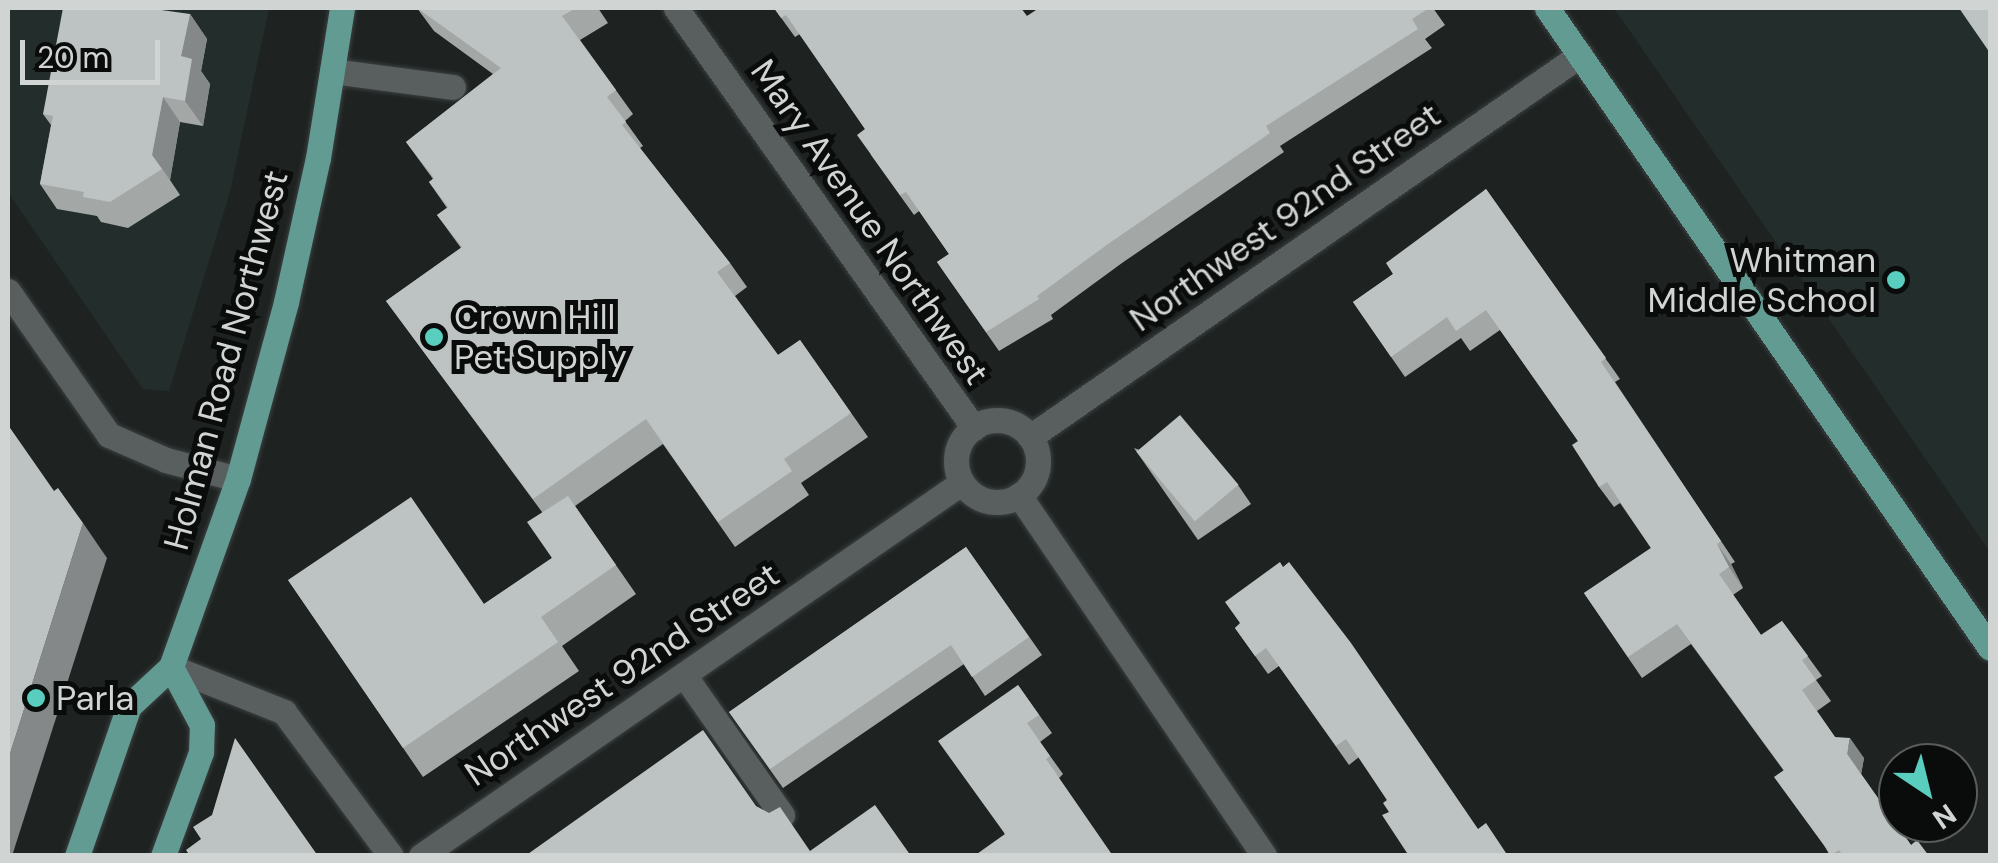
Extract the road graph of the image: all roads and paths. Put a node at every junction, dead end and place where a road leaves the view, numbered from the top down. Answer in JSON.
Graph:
{"nodes":[{"id":1,"x":342,"y":8,"type":"edge"},
{"id":2,"x":676,"y":8,"type":"edge"},
{"id":3,"x":1547,"y":8,"type":"edge"},
{"id":4,"x":1580,"y":55,"type":"junction"},
{"id":5,"x":332,"y":71,"type":"junction"},
{"id":6,"x":454,"y":87,"type":"dead end"},
{"id":7,"x":8,"y":291,"type":"edge"},
{"id":8,"x":974,"y":428,"type":"junction"},
{"id":9,"x":1030,"y":437,"type":"junction"},
{"id":10,"x":238,"y":479,"type":"junction"},
{"id":11,"x":961,"y":483,"type":"junction"},
{"id":12,"x":1019,"y":494,"type":"junction"},
{"id":13,"x":1990,"y":648,"type":"edge"},
{"id":14,"x":171,"y":667,"type":"junction"},
{"id":15,"x":684,"y":675,"type":"junction"},
{"id":16,"x":782,"y":815,"type":"edge"},
{"id":17,"x":77,"y":856,"type":"edge"},
{"id":18,"x":163,"y":856,"type":"edge"},
{"id":19,"x":392,"y":856,"type":"edge"},
{"id":20,"x":421,"y":856,"type":"edge"},
{"id":21,"x":1264,"y":856,"type":"edge"}],
"edges":[{"from":1,"to":5,"type":"main road","name":"Holman Road Northwest"},
{"from":2,"to":8,"type":"street","name":"Mary Avenue Northwest"},
{"from":3,"to":4,"type":"main road"},
{"from":4,"to":9,"type":"street","name":"Northwest 92nd Street"},
{"from":4,"to":13,"type":"main road"},
{"from":5,"to":6,"type":"street"},
{"from":5,"to":10,"type":"main road","name":"Holman Road Northwest"},
{"from":7,"to":10,"type":"street"},
{"from":8,"to":9,"type":"street"},
{"from":8,"to":11,"type":"street"},
{"from":9,"to":12,"type":"street"},
{"from":10,"to":14,"type":"main road","name":"Holman Road Northwest"},
{"from":11,"to":12,"type":"street"},
{"from":11,"to":15,"type":"street","name":"Northwest 92nd Street"},
{"from":12,"to":21,"type":"street"},
{"from":14,"to":17,"type":"main road","name":"Holman Road Northwest"},
{"from":14,"to":18,"type":"main road"},
{"from":14,"to":19,"type":"street"},
{"from":15,"to":16,"type":"street"},
{"from":15,"to":20,"type":"street","name":"Northwest 92nd Street"}]}
